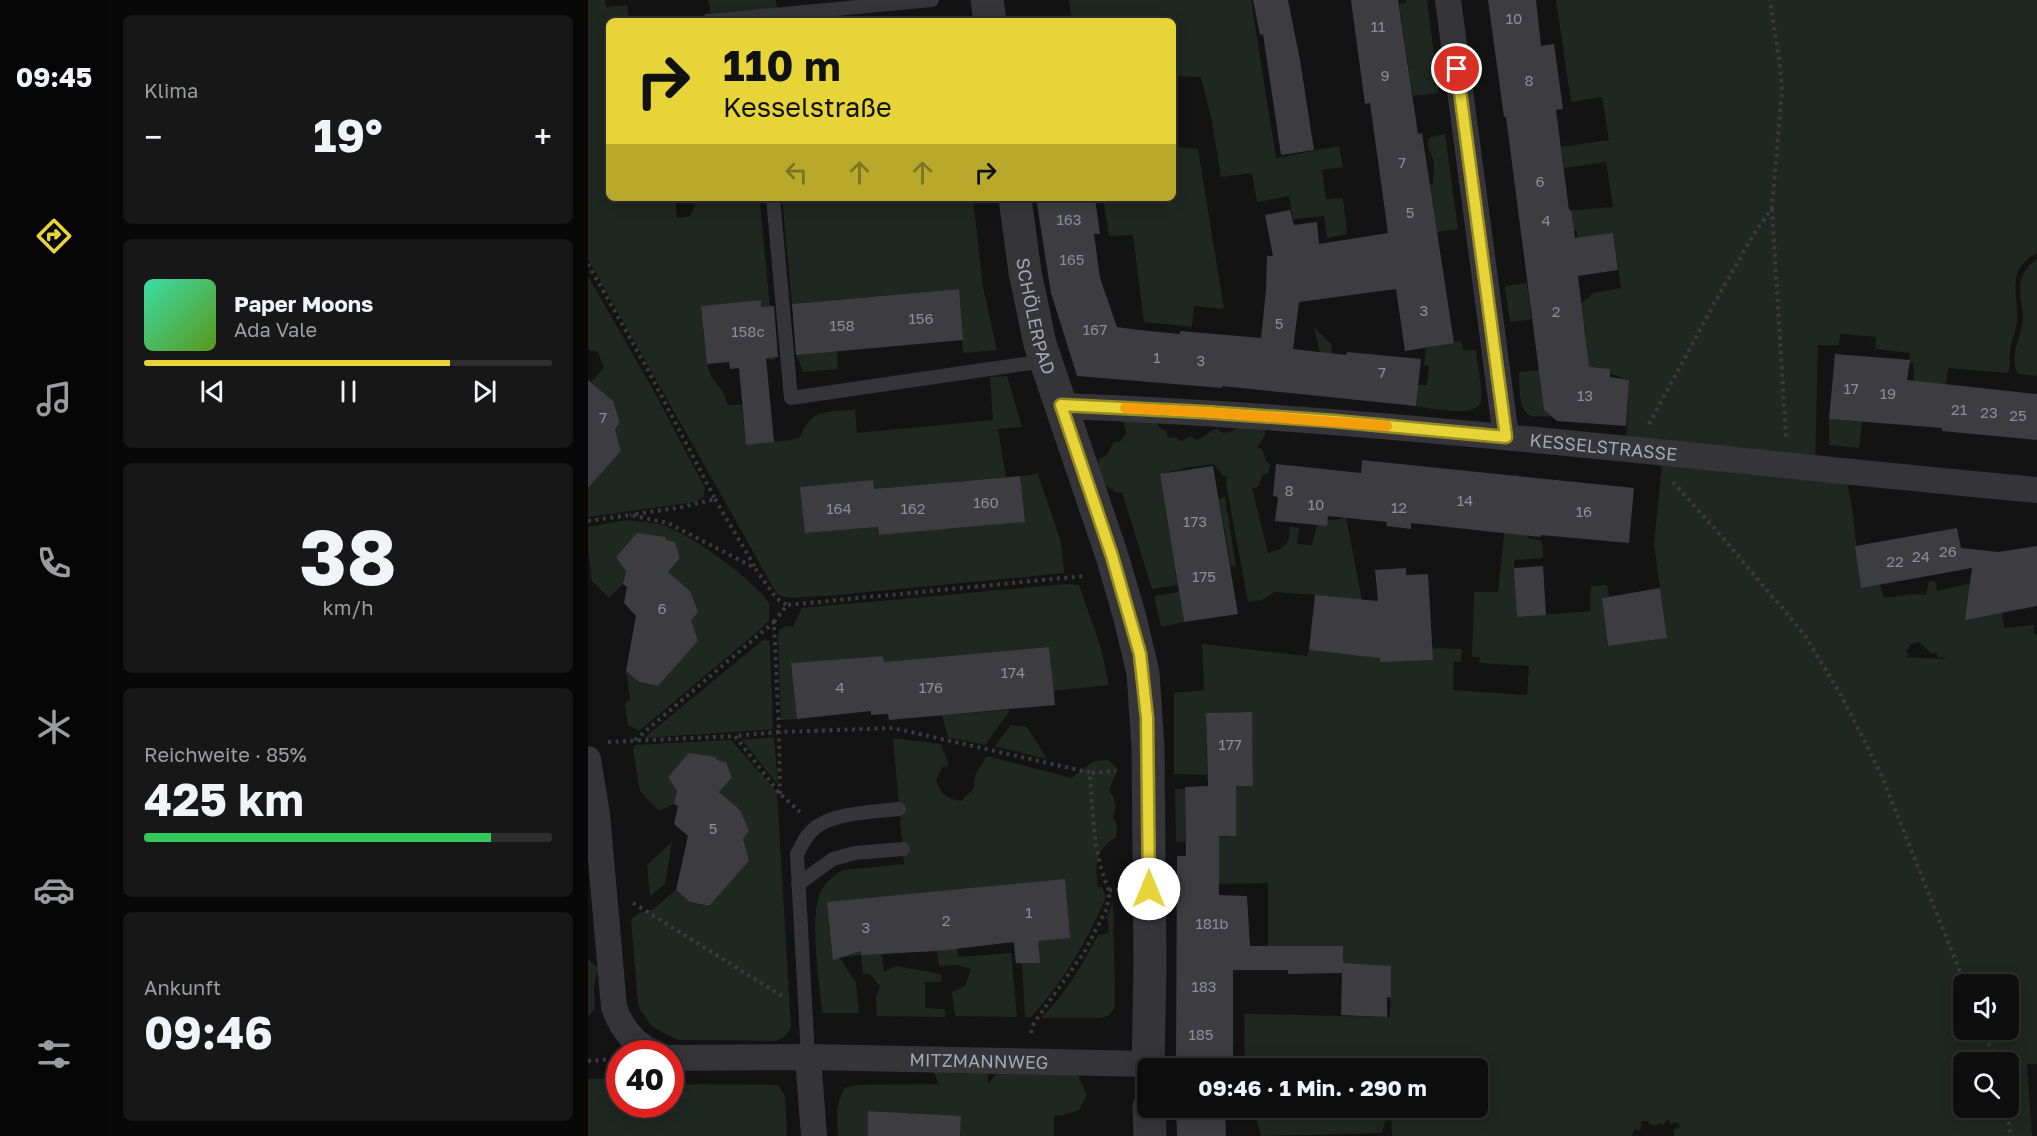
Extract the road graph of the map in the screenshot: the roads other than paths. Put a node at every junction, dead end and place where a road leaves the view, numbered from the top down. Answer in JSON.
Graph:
{"nodes":[{"id":1,"x":932,"y":0,"type":"edge"},
{"id":2,"x":987,"y":0,"type":"edge"},
{"id":3,"x":1448,"y":0,"type":"edge"},
{"id":4,"x":740,"y":18,"type":"edge"},
{"id":5,"x":990,"y":18,"type":"edge"},
{"id":6,"x":773,"y":201,"type":"edge"},
{"id":7,"x":1015,"y":201,"type":"edge"},
{"id":8,"x":1045,"y":362,"type":"junction"},
{"id":9,"x":1061,"y":405,"type":"junction"},
{"id":10,"x":1506,"y":437,"type":"junction"},
{"id":11,"x":2037,"y":490,"type":"edge"},
{"id":12,"x":594,"y":751,"type":"edge"},
{"id":13,"x":900,"y":809,"type":"dead end"},
{"id":14,"x":903,"y":849,"type":"dead end"},
{"id":15,"x":798,"y":884,"type":"junction"},
{"id":16,"x":634,"y":1040,"type":"edge"},
{"id":17,"x":808,"y":1057,"type":"junction"},
{"id":18,"x":684,"y":1058,"type":"edge"},
{"id":19,"x":1148,"y":1058,"type":"edge"},
{"id":20,"x":1137,"y":1066,"type":"edge"},
{"id":21,"x":1149,"y":1118,"type":"edge"},
{"id":22,"x":814,"y":1136,"type":"edge"},
{"id":23,"x":1150,"y":1136,"type":"edge"}],
"edges":[{"from":1,"to":4,"type":"lane"},
{"from":2,"to":5,"type":"street"},
{"from":3,"to":10,"type":"street"},
{"from":6,"to":8,"type":"lane"},
{"from":7,"to":8,"type":"street","name":"SCHÖLERPAD"},
{"from":8,"to":9,"type":"street","name":"SCHÖLERPAD"},
{"from":9,"to":10,"type":"street","name":"KESSELSTRASSE"},
{"from":9,"to":19,"type":"street","name":"SCHÖLERPAD"},
{"from":10,"to":11,"type":"street","name":"KESSELSTRASSE"},
{"from":12,"to":16,"type":"street"},
{"from":13,"to":15,"type":"lane"},
{"from":14,"to":15,"type":"lane"},
{"from":15,"to":17,"type":"lane"},
{"from":17,"to":18,"type":"street","name":"MITZMANNWEG"},
{"from":17,"to":20,"type":"street","name":"MITZMANNWEG"},
{"from":17,"to":22,"type":"street"},
{"from":21,"to":23,"type":"street"}]}
